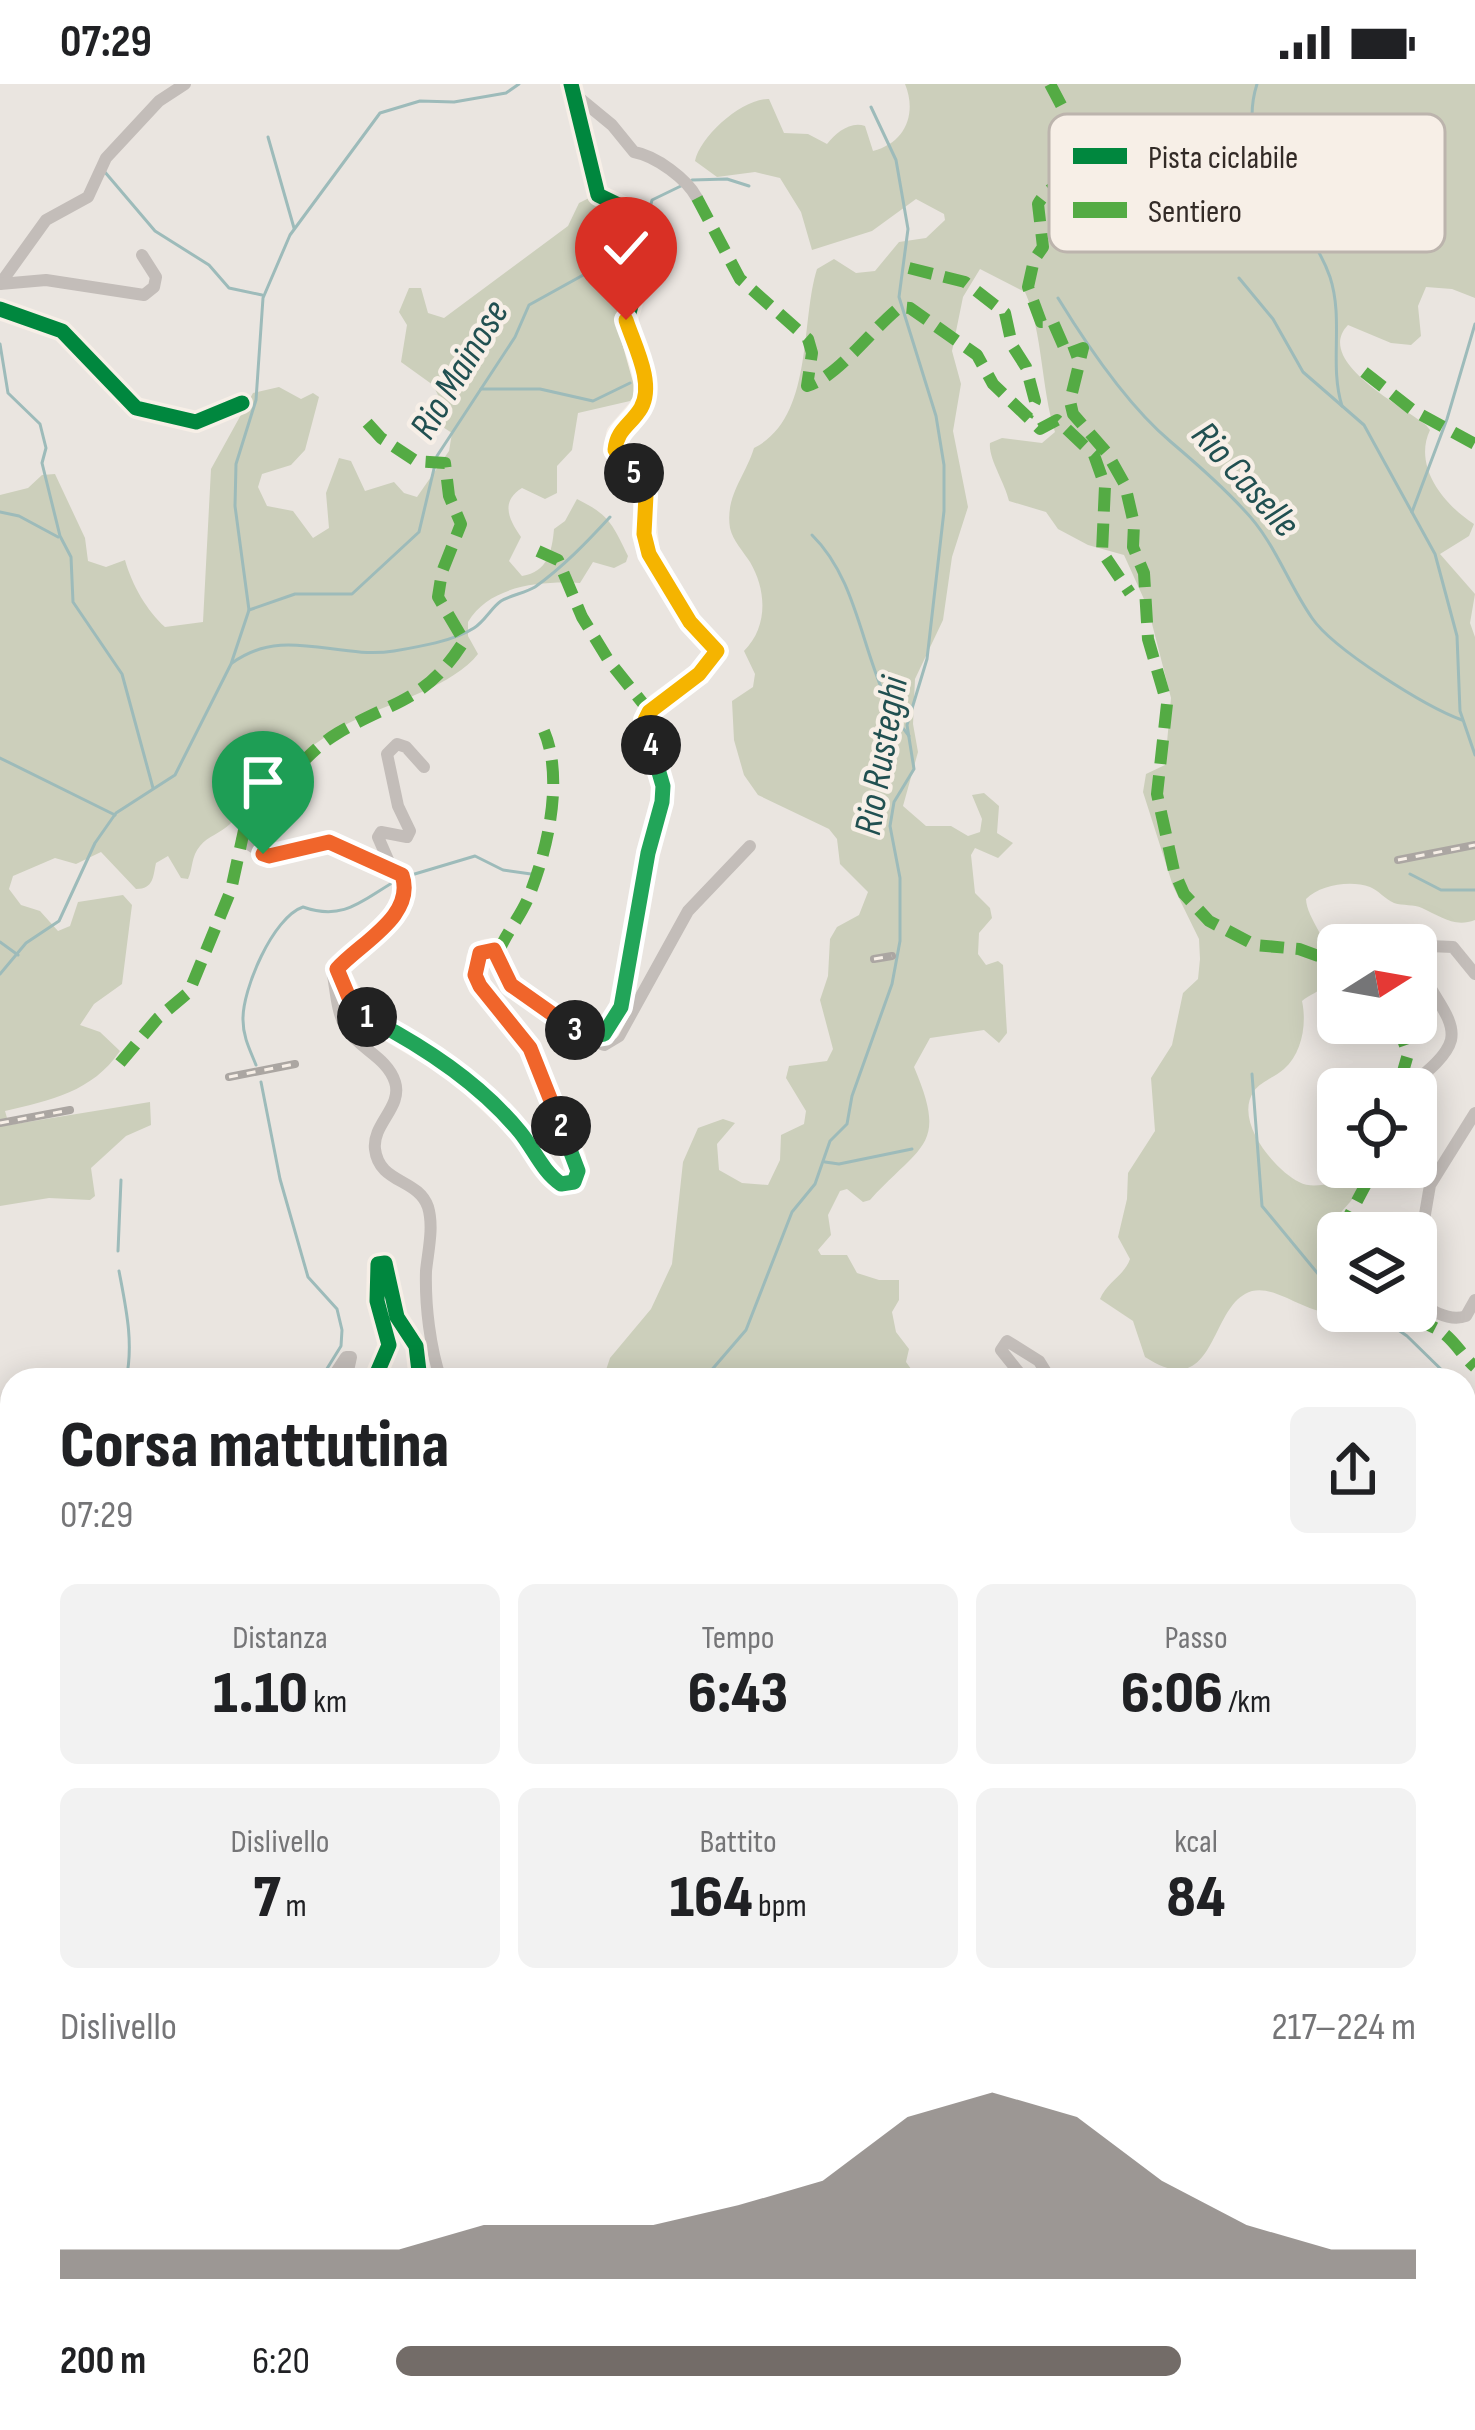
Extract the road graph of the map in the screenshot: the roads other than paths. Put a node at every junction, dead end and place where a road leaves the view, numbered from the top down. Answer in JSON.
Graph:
{"nodes":[{"id":1,"x":185,"y":84,"type":"edge"},
{"id":2,"x":572,"y":88,"type":"edge"},
{"id":3,"x":698,"y":198,"type":"dead end"},
{"id":4,"x":142,"y":255,"type":"dead end"},
{"id":5,"x":0,"y":309,"type":"edge"},
{"id":6,"x":242,"y":403,"type":"dead end"},
{"id":7,"x":424,"y":767,"type":"dead end"},
{"id":8,"x":242,"y":839,"type":"dead end"},
{"id":9,"x":751,"y":846,"type":"dead end"},
{"id":10,"x":392,"y":869,"type":"junction"},
{"id":11,"x":337,"y":969,"type":"junction"},
{"id":12,"x":1475,"y":974,"type":"edge"},
{"id":13,"x":586,"y":1037,"type":"junction"},
{"id":14,"x":1428,"y":1068,"type":"edge"},
{"id":15,"x":1475,"y":1113,"type":"edge"},
{"id":16,"x":1425,"y":1212,"type":"edge"},
{"id":17,"x":1475,"y":1300,"type":"edge"},
{"id":18,"x":1437,"y":1311,"type":"edge"},
{"id":19,"x":379,"y":1368,"type":"edge"},
{"id":20,"x":419,"y":1368,"type":"edge"},
{"id":21,"x":439,"y":1368,"type":"edge"},
{"id":22,"x":1015,"y":1368,"type":"edge"},
{"id":23,"x":1043,"y":1368,"type":"edge"}],
"edges":[{"from":1,"to":4,"type":"street"},
{"from":2,"to":3,"type":"street"},
{"from":2,"to":13,"type":"street"},
{"from":5,"to":6,"type":"street"},
{"from":7,"to":10,"type":"street"},
{"from":8,"to":10,"type":"street"},
{"from":9,"to":13,"type":"street"},
{"from":10,"to":11,"type":"street"},
{"from":11,"to":13,"type":"street"},
{"from":11,"to":21,"type":"street"},
{"from":12,"to":14,"type":"street"},
{"from":15,"to":16,"type":"street"},
{"from":17,"to":18,"type":"street"},
{"from":19,"to":20,"type":"street"},
{"from":22,"to":23,"type":"street"}]}
